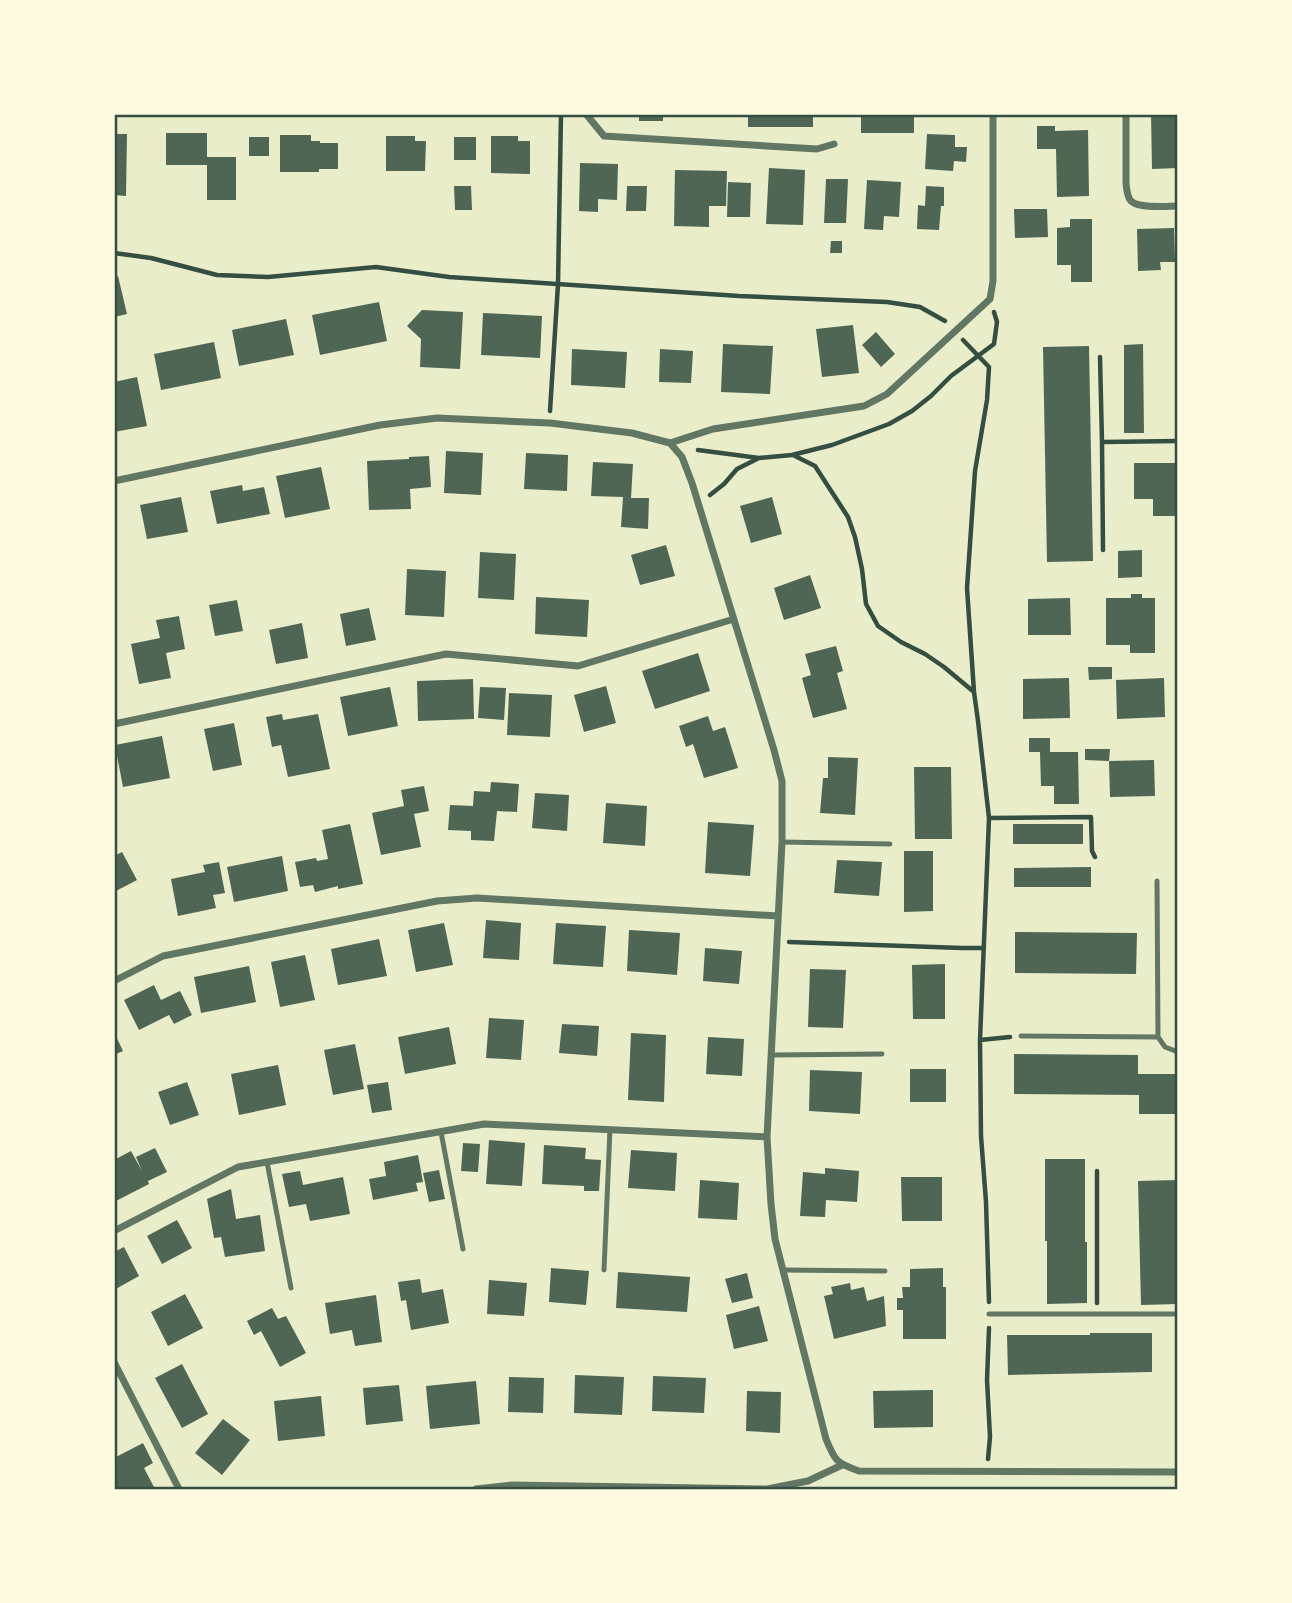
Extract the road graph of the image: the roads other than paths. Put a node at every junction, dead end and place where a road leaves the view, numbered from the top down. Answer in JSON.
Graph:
{"nodes":[{"id":1,"x":586,"y":114,"type":"edge"},
{"id":2,"x":993,"y":114,"type":"edge"},
{"id":3,"x":1126,"y":114,"type":"edge"},
{"id":4,"x":834,"y":144,"type":"dead end"},
{"id":5,"x":1178,"y":206,"type":"edge"},
{"id":6,"x":670,"y":443,"type":"junction"},
{"id":7,"x":114,"y":481,"type":"edge"},
{"id":8,"x":734,"y":619,"type":"junction"},
{"id":9,"x":114,"y":724,"type":"edge"},
{"id":10,"x":782,"y":842,"type":"junction"},
{"id":11,"x":890,"y":844,"type":"dead end"},
{"id":12,"x":1157,"y":881,"type":"dead end"},
{"id":13,"x":778,"y":916,"type":"junction"},
{"id":14,"x":114,"y":981,"type":"edge"},
{"id":15,"x":1021,"y":1037,"type":"road end"},
{"id":16,"x":1158,"y":1037,"type":"junction"},
{"id":17,"x":1178,"y":1052,"type":"edge"},
{"id":18,"x":882,"y":1054,"type":"dead end"},
{"id":19,"x":771,"y":1055,"type":"junction"},
{"id":20,"x":610,"y":1129,"type":"junction"},
{"id":21,"x":440,"y":1132,"type":"junction"},
{"id":22,"x":767,"y":1137,"type":"junction"},
{"id":23,"x":267,"y":1162,"type":"junction"},
{"id":24,"x":114,"y":1231,"type":"edge"},
{"id":25,"x":463,"y":1249,"type":"dead end"},
{"id":26,"x":604,"y":1270,"type":"dead end"},
{"id":27,"x":783,"y":1270,"type":"junction"},
{"id":28,"x":886,"y":1271,"type":"dead end"},
{"id":29,"x":291,"y":1288,"type":"dead end"},
{"id":30,"x":989,"y":1314,"type":"road end"},
{"id":31,"x":1178,"y":1314,"type":"edge"},
{"id":32,"x":114,"y":1362,"type":"edge"},
{"id":33,"x":842,"y":1465,"type":"junction"},
{"id":34,"x":1178,"y":1472,"type":"edge"},
{"id":35,"x":179,"y":1489,"type":"edge"},
{"id":36,"x":476,"y":1489,"type":"edge"}],
"edges":[{"from":1,"to":4,"type":"street"},
{"from":2,"to":6,"type":"street"},
{"from":3,"to":5,"type":"street"},
{"from":6,"to":7,"type":"street"},
{"from":6,"to":8,"type":"street"},
{"from":8,"to":9,"type":"street"},
{"from":8,"to":10,"type":"street"},
{"from":10,"to":11,"type":"lane"},
{"from":10,"to":13,"type":"street"},
{"from":12,"to":16,"type":"lane"},
{"from":13,"to":14,"type":"street"},
{"from":13,"to":19,"type":"street"},
{"from":15,"to":16,"type":"lane"},
{"from":16,"to":17,"type":"lane"},
{"from":18,"to":19,"type":"lane"},
{"from":19,"to":22,"type":"street"},
{"from":20,"to":21,"type":"street"},
{"from":20,"to":22,"type":"street"},
{"from":20,"to":26,"type":"lane"},
{"from":21,"to":23,"type":"street"},
{"from":21,"to":25,"type":"lane"},
{"from":22,"to":27,"type":"street"},
{"from":23,"to":24,"type":"street"},
{"from":23,"to":29,"type":"lane"},
{"from":27,"to":28,"type":"lane"},
{"from":27,"to":33,"type":"street"},
{"from":30,"to":31,"type":"lane"},
{"from":32,"to":35,"type":"street"},
{"from":33,"to":34,"type":"street"},
{"from":33,"to":36,"type":"street"}]}
